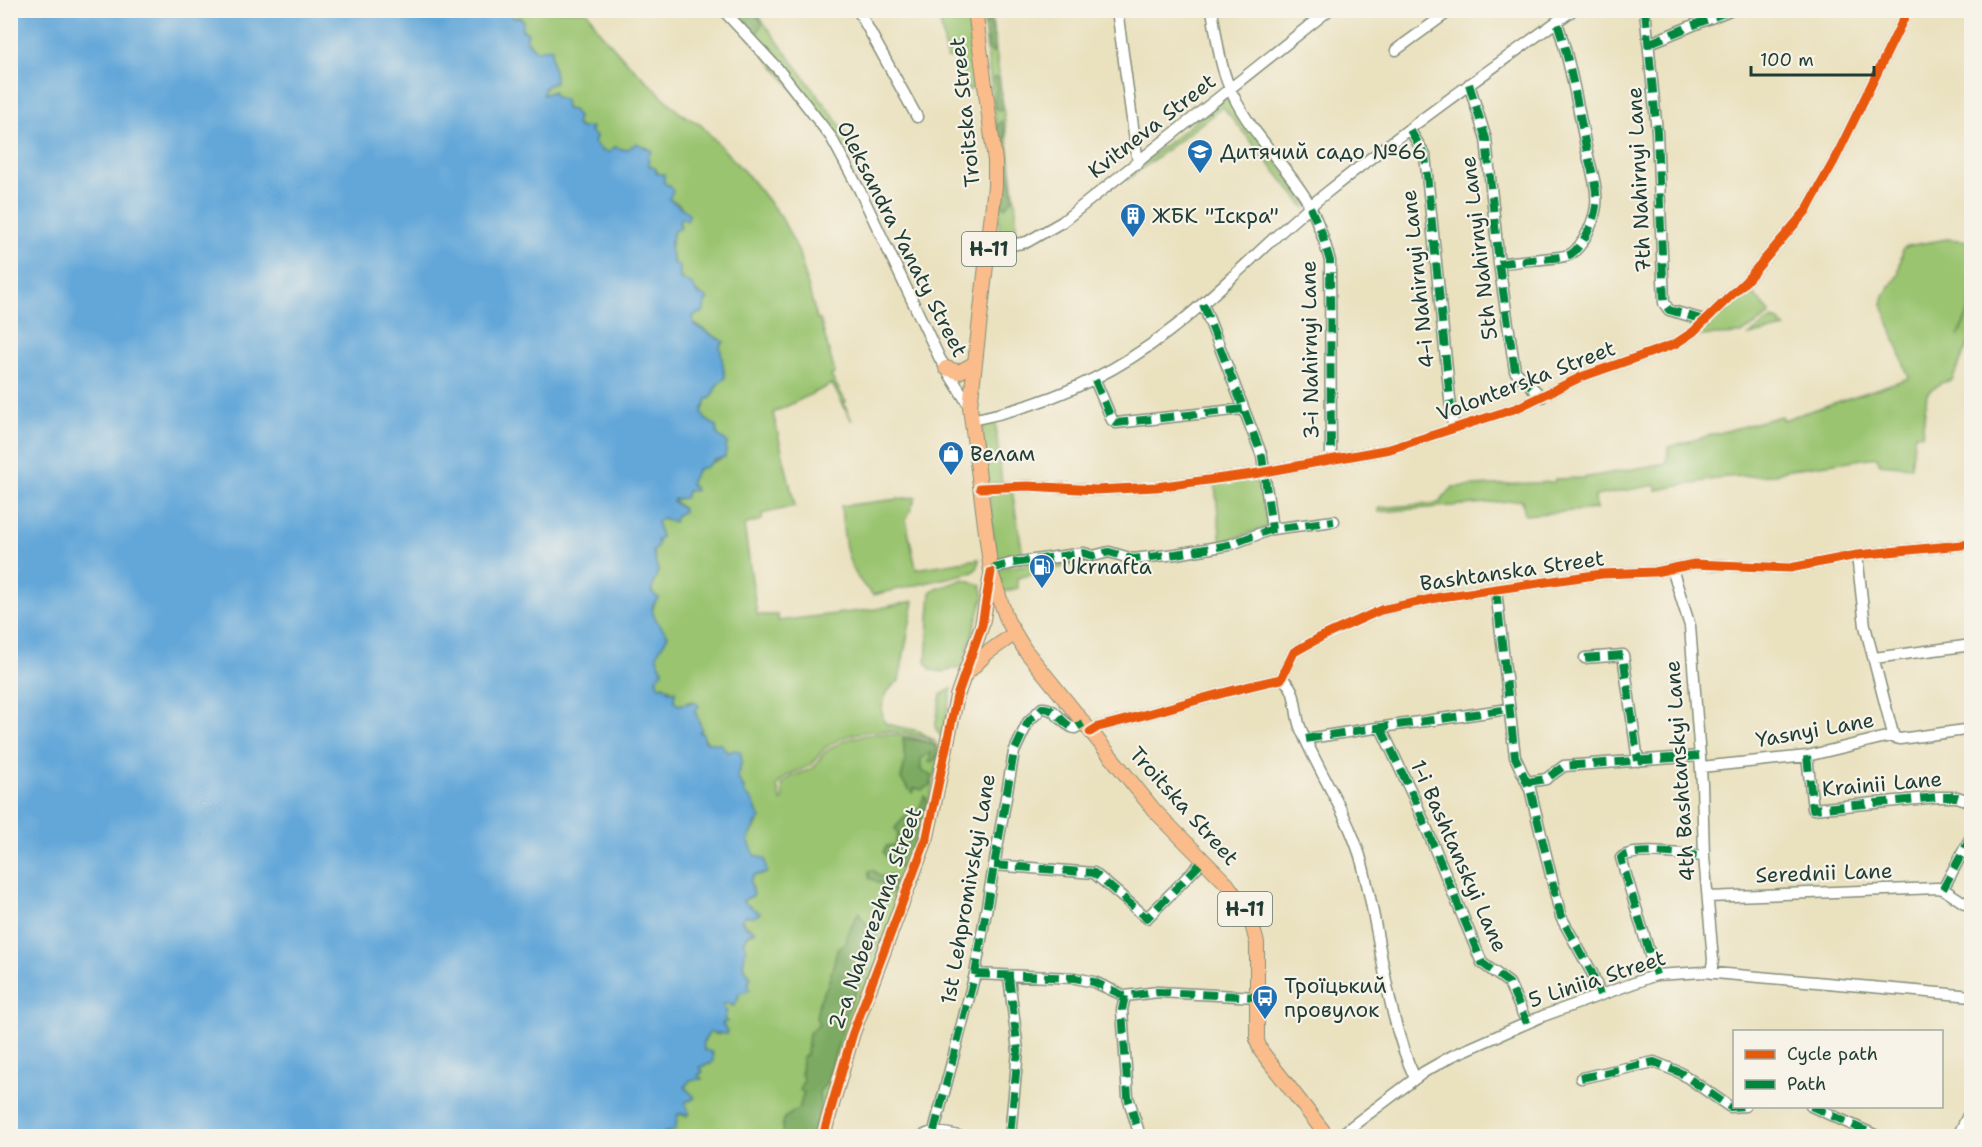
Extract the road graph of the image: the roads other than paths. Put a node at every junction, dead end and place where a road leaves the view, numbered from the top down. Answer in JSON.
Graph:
{"nodes":[{"id":1,"x":723,"y":10,"type":"edge"},
{"id":2,"x":858,"y":10,"type":"edge"},
{"id":3,"x":975,"y":10,"type":"edge"},
{"id":4,"x":1117,"y":10,"type":"edge"},
{"id":5,"x":1212,"y":10,"type":"edge"},
{"id":6,"x":1329,"y":10,"type":"edge"},
{"id":7,"x":1451,"y":10,"type":"edge"},
{"id":8,"x":1573,"y":10,"type":"edge"},
{"id":9,"x":1645,"y":10,"type":"edge"},
{"id":10,"x":1730,"y":10,"type":"edge"},
{"id":11,"x":1908,"y":10,"type":"edge"},
{"id":12,"x":1557,"y":22,"type":"junction"},
{"id":13,"x":1650,"y":43,"type":"junction"},
{"id":14,"x":1396,"y":50,"type":"dead end"},
{"id":15,"x":1469,"y":84,"type":"junction"},
{"id":16,"x":1230,"y":89,"type":"junction"},
{"id":17,"x":916,"y":117,"type":"dead end"},
{"id":18,"x":1410,"y":130,"type":"junction"},
{"id":19,"x":1138,"y":163,"type":"junction"},
{"id":20,"x":1310,"y":207,"type":"junction"},
{"id":21,"x":989,"y":249,"type":"junction"},
{"id":22,"x":1499,"y":264,"type":"junction"},
{"id":23,"x":1203,"y":304,"type":"junction"},
{"id":24,"x":1704,"y":320,"type":"junction"},
{"id":25,"x":975,"y":363,"type":"junction"},
{"id":26,"x":946,"y":368,"type":"junction"},
{"id":27,"x":1095,"y":380,"type":"junction"},
{"id":28,"x":1542,"y":397,"type":"junction"},
{"id":29,"x":1243,"y":409,"type":"junction"},
{"id":30,"x":971,"y":414,"type":"junction"},
{"id":31,"x":1454,"y":428,"type":"junction"},
{"id":32,"x":1331,"y":460,"type":"junction"},
{"id":33,"x":1264,"y":471,"type":"junction"},
{"id":34,"x":980,"y":488,"type":"junction"},
{"id":35,"x":1334,"y":521,"type":"dead end"},
{"id":36,"x":1272,"y":529,"type":"junction"},
{"id":37,"x":1971,"y":544,"type":"edge"},
{"id":38,"x":1857,"y":555,"type":"junction"},
{"id":39,"x":1672,"y":569,"type":"junction"},
{"id":40,"x":991,"y":570,"type":"junction"},
{"id":41,"x":1496,"y":590,"type":"junction"},
{"id":42,"x":1014,"y":634,"type":"junction"},
{"id":43,"x":1971,"y":645,"type":"edge"},
{"id":44,"x":1585,"y":658,"type":"dead end"},
{"id":45,"x":1874,"y":658,"type":"junction"},
{"id":46,"x":962,"y":679,"type":"junction"},
{"id":47,"x":1281,"y":679,"type":"junction"},
{"id":48,"x":1508,"y":709,"type":"junction"},
{"id":49,"x":1086,"y":728,"type":"junction"},
{"id":50,"x":1381,"y":728,"type":"junction"},
{"id":51,"x":1971,"y":729,"type":"edge"},
{"id":52,"x":1894,"y":738,"type":"junction"},
{"id":53,"x":1306,"y":739,"type":"junction"},
{"id":54,"x":1807,"y":756,"type":"junction"},
{"id":55,"x":1638,"y":761,"type":"junction"},
{"id":56,"x":1700,"y":761,"type":"junction"},
{"id":57,"x":1528,"y":782,"type":"junction"},
{"id":58,"x":1971,"y":802,"type":"edge"},
{"id":59,"x":1971,"y":835,"type":"edge"},
{"id":60,"x":1704,"y":856,"type":"junction"},
{"id":61,"x":1203,"y":861,"type":"junction"},
{"id":62,"x":994,"y":865,"type":"junction"},
{"id":63,"x":1942,"y":889,"type":"junction"},
{"id":64,"x":1708,"y":897,"type":"junction"},
{"id":65,"x":1971,"y":908,"type":"edge"},
{"id":66,"x":1711,"y":973,"type":"junction"},
{"id":67,"x":975,"y":974,"type":"junction"},
{"id":68,"x":1656,"y":975,"type":"junction"},
{"id":69,"x":1009,"y":977,"type":"junction"},
{"id":70,"x":1600,"y":995,"type":"junction"},
{"id":71,"x":1125,"y":996,"type":"junction"},
{"id":72,"x":1971,"y":996,"type":"edge"},
{"id":73,"x":1257,"y":997,"type":"junction"},
{"id":74,"x":1527,"y":1023,"type":"junction"},
{"id":75,"x":1415,"y":1078,"type":"junction"},
{"id":76,"x":1581,"y":1078,"type":"dead end"},
{"id":77,"x":1733,"y":1107,"type":"edge"},
{"id":78,"x":1971,"y":1107,"type":"edge"},
{"id":79,"x":1813,"y":1108,"type":"edge"},
{"id":80,"x":934,"y":1131,"type":"junction"},
{"id":81,"x":823,"y":1137,"type":"edge"},
{"id":82,"x":922,"y":1137,"type":"edge"},
{"id":83,"x":959,"y":1137,"type":"edge"},
{"id":84,"x":1011,"y":1137,"type":"edge"},
{"id":85,"x":1140,"y":1137,"type":"edge"},
{"id":86,"x":1327,"y":1137,"type":"edge"},
{"id":87,"x":1338,"y":1137,"type":"edge"},
{"id":88,"x":1877,"y":1137,"type":"edge"},
{"id":89,"x":1958,"y":1137,"type":"edge"}],
"edges":[{"from":1,"to":26,"type":"street","name":"Oleksandra Yanaty Street"},
{"from":2,"to":17,"type":"street"},
{"from":3,"to":21,"type":"main road","name":"Troitska Street","number":"Н-11"},
{"from":4,"to":19,"type":"street"},
{"from":5,"to":16,"type":"street","name":"3-i Nahirnyi Lane"},
{"from":6,"to":16,"type":"street","name":"Kvitneva Street"},
{"from":7,"to":14,"type":"street"},
{"from":8,"to":12,"type":"street"},
{"from":9,"to":13,"type":"street","name":"7th Nahirnyi Lane"},
{"from":10,"to":13,"type":"street"},
{"from":11,"to":24,"type":"street","name":"Volonterska Street"},
{"from":12,"to":15,"type":"street"},
{"from":12,"to":22,"type":"street"},
{"from":13,"to":24,"type":"street","name":"7th Nahirnyi Lane"},
{"from":15,"to":18,"type":"street"},
{"from":15,"to":22,"type":"street","name":"5th Nahirnyi Lane"},
{"from":16,"to":19,"type":"street","name":"Kvitneva Street"},
{"from":16,"to":20,"type":"street","name":"3-i Nahirnyi Lane"},
{"from":18,"to":20,"type":"street"},
{"from":18,"to":31,"type":"street","name":"4-i Nahirnyi Lane"},
{"from":19,"to":21,"type":"street","name":"Kvitneva Street"},
{"from":20,"to":23,"type":"street"},
{"from":20,"to":32,"type":"street","name":"3-i Nahirnyi Lane"},
{"from":21,"to":25,"type":"main road","name":"Troitska Street","number":"Н-11"},
{"from":22,"to":28,"type":"street","name":"5th Nahirnyi Lane"},
{"from":23,"to":27,"type":"street"},
{"from":23,"to":29,"type":"street"},
{"from":24,"to":28,"type":"street","name":"Volonterska Street"},
{"from":25,"to":26,"type":"main road"},
{"from":25,"to":30,"type":"main road","name":"Troitska Street","number":"Н-11"},
{"from":26,"to":30,"type":"street","name":"Oleksandra Yanaty Street"},
{"from":27,"to":29,"type":"street"},
{"from":27,"to":30,"type":"street"},
{"from":28,"to":31,"type":"street","name":"Volonterska Street"},
{"from":29,"to":33,"type":"street"},
{"from":30,"to":34,"type":"main road","name":"Troitska Street","number":"Н-11"},
{"from":31,"to":32,"type":"street","name":"Volonterska Street"},
{"from":32,"to":33,"type":"street","name":"Volonterska Street"},
{"from":33,"to":34,"type":"street","name":"Volonterska Street"},
{"from":33,"to":36,"type":"street"},
{"from":34,"to":40,"type":"main road","name":"Troitska Street","number":"Н-11"},
{"from":35,"to":36,"type":"street"},
{"from":36,"to":40,"type":"street"},
{"from":37,"to":38,"type":"street","name":"Bashtanska Street"},
{"from":38,"to":39,"type":"street","name":"Bashtanska Street"},
{"from":38,"to":45,"type":"street"},
{"from":39,"to":41,"type":"street","name":"Bashtanska Street"},
{"from":39,"to":56,"type":"street","name":"4th Bashtanskyi Lane"},
{"from":40,"to":42,"type":"main road","name":"Troitska Street","number":"Н-11"},
{"from":40,"to":46,"type":"main road","name":"2-a Naberezhna Street"},
{"from":41,"to":47,"type":"street","name":"Bashtanska Street"},
{"from":41,"to":48,"type":"street"},
{"from":42,"to":46,"type":"main road"},
{"from":42,"to":49,"type":"main road","name":"Troitska Street","number":"Н-11"},
{"from":43,"to":45,"type":"street"},
{"from":44,"to":55,"type":"street"},
{"from":45,"to":52,"type":"street"},
{"from":46,"to":81,"type":"main road","name":"2-a Naberezhna Street"},
{"from":47,"to":49,"type":"street"},
{"from":47,"to":53,"type":"street"},
{"from":48,"to":50,"type":"street"},
{"from":48,"to":57,"type":"street"},
{"from":49,"to":61,"type":"main road","name":"Troitska Street","number":"Н-11"},
{"from":49,"to":62,"type":"street","name":"1st Lehpromivskyi Lane"},
{"from":50,"to":53,"type":"street"},
{"from":50,"to":74,"type":"street","name":"1-i Bashtanskyi Lane"},
{"from":51,"to":52,"type":"street","name":"Yasnyi Lane"},
{"from":52,"to":54,"type":"street","name":"Yasnyi Lane"},
{"from":53,"to":75,"type":"street"},
{"from":54,"to":56,"type":"street","name":"Yasnyi Lane"},
{"from":54,"to":58,"type":"street","name":"Krainii Lane"},
{"from":55,"to":56,"type":"street","name":"Yasnyi Lane"},
{"from":55,"to":57,"type":"street","name":"Yasnyi Lane"},
{"from":56,"to":60,"type":"street","name":"4th Bashtanskyi Lane"},
{"from":57,"to":70,"type":"street"},
{"from":59,"to":63,"type":"street"},
{"from":60,"to":64,"type":"street","name":"4th Bashtanskyi Lane"},
{"from":60,"to":68,"type":"street"},
{"from":61,"to":62,"type":"street"},
{"from":61,"to":73,"type":"main road","name":"Troitska Street","number":"Н-11"},
{"from":62,"to":67,"type":"street","name":"1st Lehpromivskyi Lane"},
{"from":63,"to":64,"type":"street","name":"Serednii Lane"},
{"from":63,"to":65,"type":"street"},
{"from":64,"to":66,"type":"street","name":"4th Bashtanskyi Lane"},
{"from":66,"to":68,"type":"street","name":"5 Liniia Street"},
{"from":66,"to":72,"type":"street","name":"5 Liniia Street"},
{"from":67,"to":69,"type":"street"},
{"from":67,"to":80,"type":"street","name":"1st Lehpromivskyi Lane"},
{"from":68,"to":70,"type":"street","name":"5 Liniia Street"},
{"from":69,"to":71,"type":"street"},
{"from":69,"to":84,"type":"street"},
{"from":70,"to":74,"type":"street","name":"5 Liniia Street"},
{"from":71,"to":73,"type":"street"},
{"from":71,"to":85,"type":"street"},
{"from":73,"to":86,"type":"main road","name":"Troitska Street","number":"Н-11"},
{"from":74,"to":75,"type":"street","name":"5 Liniia Street"},
{"from":75,"to":87,"type":"street","name":"5 Liniia Street"},
{"from":76,"to":77,"type":"street"},
{"from":78,"to":89,"type":"street"},
{"from":79,"to":88,"type":"street"},
{"from":80,"to":82,"type":"street"},
{"from":80,"to":83,"type":"street"}]}
